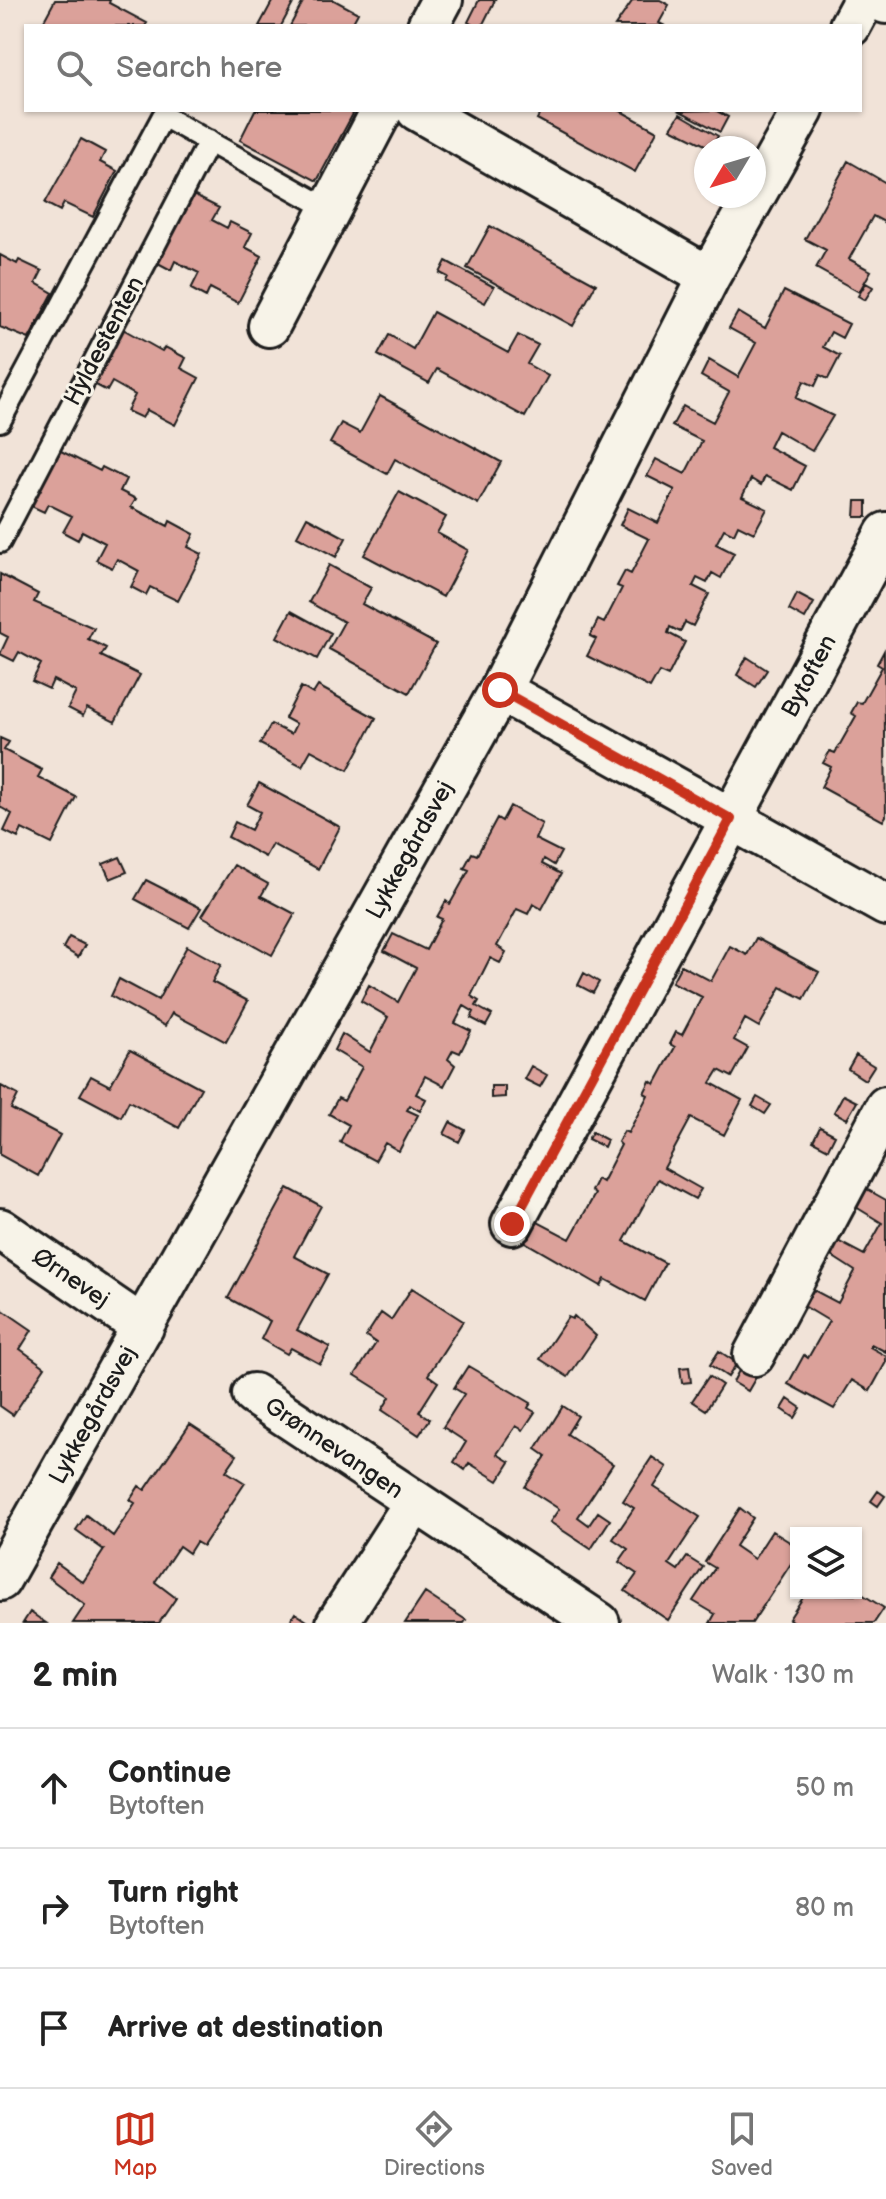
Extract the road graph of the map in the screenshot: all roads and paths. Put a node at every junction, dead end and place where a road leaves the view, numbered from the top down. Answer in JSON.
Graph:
{"nodes":[{"id":1,"x":442,"y":0,"type":"edge"},
{"id":2,"x":864,"y":0,"type":"edge"},
{"id":3,"x":429,"y":24,"type":"edge"},
{"id":4,"x":851,"y":24,"type":"edge"},
{"id":5,"x":381,"y":112,"type":"edge"},
{"id":6,"x":420,"y":112,"type":"edge"},
{"id":7,"x":802,"y":112,"type":"edge"},
{"id":8,"x":209,"y":141,"type":"junction"},
{"id":9,"x":329,"y":209,"type":"junction"},
{"id":10,"x":709,"y":277,"type":"junction"},
{"id":11,"x":269,"y":326,"type":"dead end"},
{"id":12,"x":0,"y":421,"type":"edge"},
{"id":13,"x":886,"y":533,"type":"edge"},
{"id":14,"x":0,"y":542,"type":"edge"},
{"id":15,"x":500,"y":690,"type":"junction"},
{"id":16,"x":731,"y":819,"type":"junction"},
{"id":17,"x":886,"y":905,"type":"edge"},
{"id":18,"x":886,"y":1107,"type":"edge"},
{"id":19,"x":512,"y":1224,"type":"dead end"},
{"id":20,"x":0,"y":1229,"type":"edge"},
{"id":21,"x":143,"y":1327,"type":"junction"},
{"id":22,"x":754,"y":1355,"type":"dead end"},
{"id":23,"x":253,"y":1394,"type":"dead end"},
{"id":24,"x":415,"y":1502,"type":"junction"},
{"id":25,"x":0,"y":1580,"type":"edge"},
{"id":26,"x":337,"y":1623,"type":"edge"},
{"id":27,"x":599,"y":1623,"type":"edge"}],
"edges":[{"from":1,"to":3,"type":"street"},
{"from":2,"to":4,"type":"street"},
{"from":5,"to":9,"type":"street"},
{"from":6,"to":10,"type":"street"},
{"from":7,"to":10,"type":"street","name":"Lykkegårdsvej"},
{"from":8,"to":9,"type":"lane"},
{"from":8,"to":12,"type":"lane"},
{"from":8,"to":14,"type":"lane","name":"Hyldestenten"},
{"from":9,"to":11,"type":"street"},
{"from":10,"to":15,"type":"street","name":"Lykkegårdsvej"},
{"from":13,"to":16,"type":"street","name":"Bytoften"},
{"from":15,"to":16,"type":"street"},
{"from":15,"to":21,"type":"street","name":"Lykkegårdsvej"},
{"from":16,"to":17,"type":"street"},
{"from":16,"to":19,"type":"street","name":"Bytoften"},
{"from":18,"to":22,"type":"street"},
{"from":20,"to":21,"type":"street","name":"Ørnevej"},
{"from":21,"to":25,"type":"street","name":"Lykkegårdsvej"},
{"from":23,"to":24,"type":"street","name":"Grønnevangen"},
{"from":24,"to":26,"type":"street","name":"Grønnevangen"},
{"from":24,"to":27,"type":"street","name":"Grønnevangen"}]}
